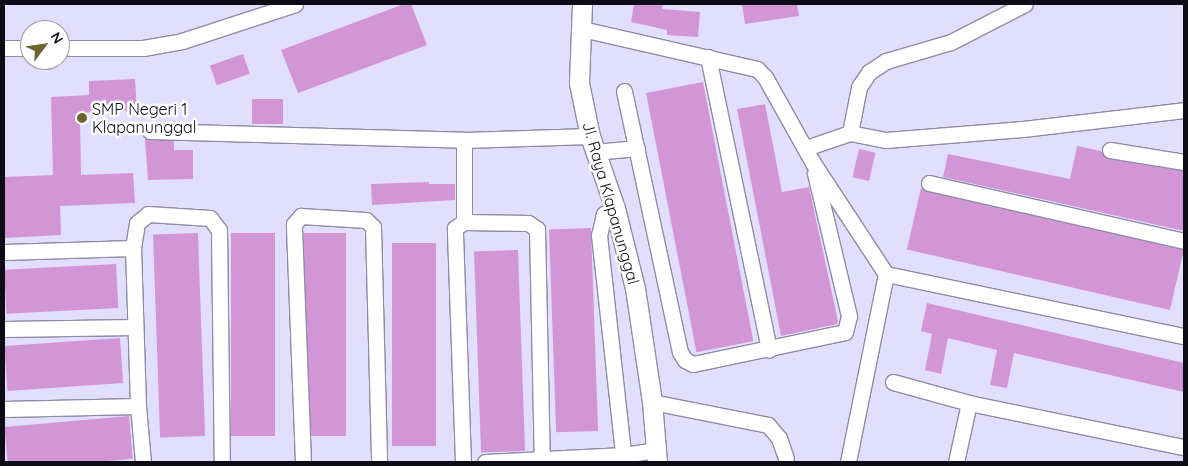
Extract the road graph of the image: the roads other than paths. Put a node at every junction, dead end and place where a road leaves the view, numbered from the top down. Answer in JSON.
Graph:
{"nodes":[{"id":1,"x":295,"y":4,"type":"edge"},
{"id":2,"x":582,"y":4,"type":"edge"},
{"id":3,"x":1025,"y":4,"type":"edge"},
{"id":4,"x":582,"y":29,"type":"junction"},
{"id":5,"x":4,"y":48,"type":"edge"},
{"id":6,"x":20,"y":48,"type":"edge"},
{"id":7,"x":70,"y":48,"type":"edge"},
{"id":8,"x":708,"y":56,"type":"junction"},
{"id":9,"x":624,"y":91,"type":"dead end"},
{"id":10,"x":1184,"y":110,"type":"edge"},
{"id":11,"x":150,"y":131,"type":"dead end"},
{"id":12,"x":850,"y":133,"type":"junction"},
{"id":13,"x":464,"y":140,"type":"junction"},
{"id":14,"x":592,"y":144,"type":"junction"},
{"id":15,"x":637,"y":148,"type":"junction"},
{"id":16,"x":806,"y":148,"type":"junction"},
{"id":17,"x":1110,"y":150,"type":"dead end"},
{"id":18,"x":1184,"y":162,"type":"edge"},
{"id":19,"x":813,"y":163,"type":"junction"},
{"id":20,"x":929,"y":183,"type":"dead end"},
{"id":21,"x":615,"y":208,"type":"junction"},
{"id":22,"x":464,"y":222,"type":"junction"},
{"id":23,"x":1184,"y":241,"type":"edge"},
{"id":24,"x":134,"y":248,"type":"junction"},
{"id":25,"x":4,"y":252,"type":"edge"},
{"id":26,"x":886,"y":274,"type":"junction"},
{"id":27,"x":135,"y":327,"type":"junction"},
{"id":28,"x":4,"y":329,"type":"edge"},
{"id":29,"x":1184,"y":336,"type":"edge"},
{"id":30,"x":769,"y":350,"type":"junction"},
{"id":31,"x":893,"y":382,"type":"dead end"},
{"id":32,"x":652,"y":402,"type":"junction"},
{"id":33,"x":970,"y":403,"type":"junction"},
{"id":34,"x":138,"y":406,"type":"junction"},
{"id":35,"x":4,"y":409,"type":"edge"},
{"id":36,"x":1184,"y":447,"type":"edge"},
{"id":37,"x":656,"y":456,"type":"edge"},
{"id":38,"x":624,"y":459,"type":"edge"},
{"id":39,"x":542,"y":461,"type":"edge"},
{"id":40,"x":788,"y":461,"type":"edge"},
{"id":41,"x":143,"y":462,"type":"edge"},
{"id":42,"x":222,"y":462,"type":"edge"},
{"id":43,"x":303,"y":462,"type":"edge"},
{"id":44,"x":379,"y":462,"type":"edge"},
{"id":45,"x":463,"y":462,"type":"edge"},
{"id":46,"x":485,"y":462,"type":"edge"},
{"id":47,"x":848,"y":462,"type":"edge"},
{"id":48,"x":956,"y":462,"type":"edge"}],
"edges":[{"from":1,"to":7,"type":"street"},
{"from":2,"to":4,"type":"street","name":"Jl. Raya Klapanunggal"},
{"from":3,"to":12,"type":"street"},
{"from":4,"to":8,"type":"street"},
{"from":4,"to":14,"type":"street","name":"Jl. Raya Klapanunggal"},
{"from":5,"to":6,"type":"street"},
{"from":8,"to":16,"type":"street"},
{"from":8,"to":30,"type":"street"},
{"from":9,"to":15,"type":"street"},
{"from":10,"to":12,"type":"street"},
{"from":11,"to":13,"type":"street"},
{"from":12,"to":16,"type":"street"},
{"from":13,"to":14,"type":"street"},
{"from":13,"to":22,"type":"street"},
{"from":14,"to":15,"type":"street"},
{"from":14,"to":21,"type":"street","name":"Jl. Raya Klapanunggal"},
{"from":15,"to":30,"type":"street"},
{"from":16,"to":19,"type":"street"},
{"from":17,"to":18,"type":"street"},
{"from":19,"to":26,"type":"street"},
{"from":19,"to":30,"type":"street"},
{"from":20,"to":23,"type":"street"},
{"from":21,"to":32,"type":"street","name":"Jl. Raya Klapanunggal"},
{"from":21,"to":38,"type":"street"},
{"from":22,"to":39,"type":"street"},
{"from":22,"to":45,"type":"street"},
{"from":24,"to":25,"type":"street"},
{"from":24,"to":27,"type":"street"},
{"from":24,"to":42,"type":"street"},
{"from":26,"to":29,"type":"street"},
{"from":26,"to":47,"type":"street"},
{"from":27,"to":28,"type":"street"},
{"from":27,"to":34,"type":"street"},
{"from":31,"to":33,"type":"street"},
{"from":32,"to":37,"type":"street","name":"Jl. Raya Klapanunggal"},
{"from":32,"to":40,"type":"street"},
{"from":33,"to":36,"type":"street"},
{"from":33,"to":48,"type":"street"},
{"from":34,"to":35,"type":"street"},
{"from":34,"to":41,"type":"street"},
{"from":37,"to":38,"type":"street"},
{"from":38,"to":39,"type":"street"},
{"from":39,"to":46,"type":"street"},
{"from":43,"to":44,"type":"street"}]}
